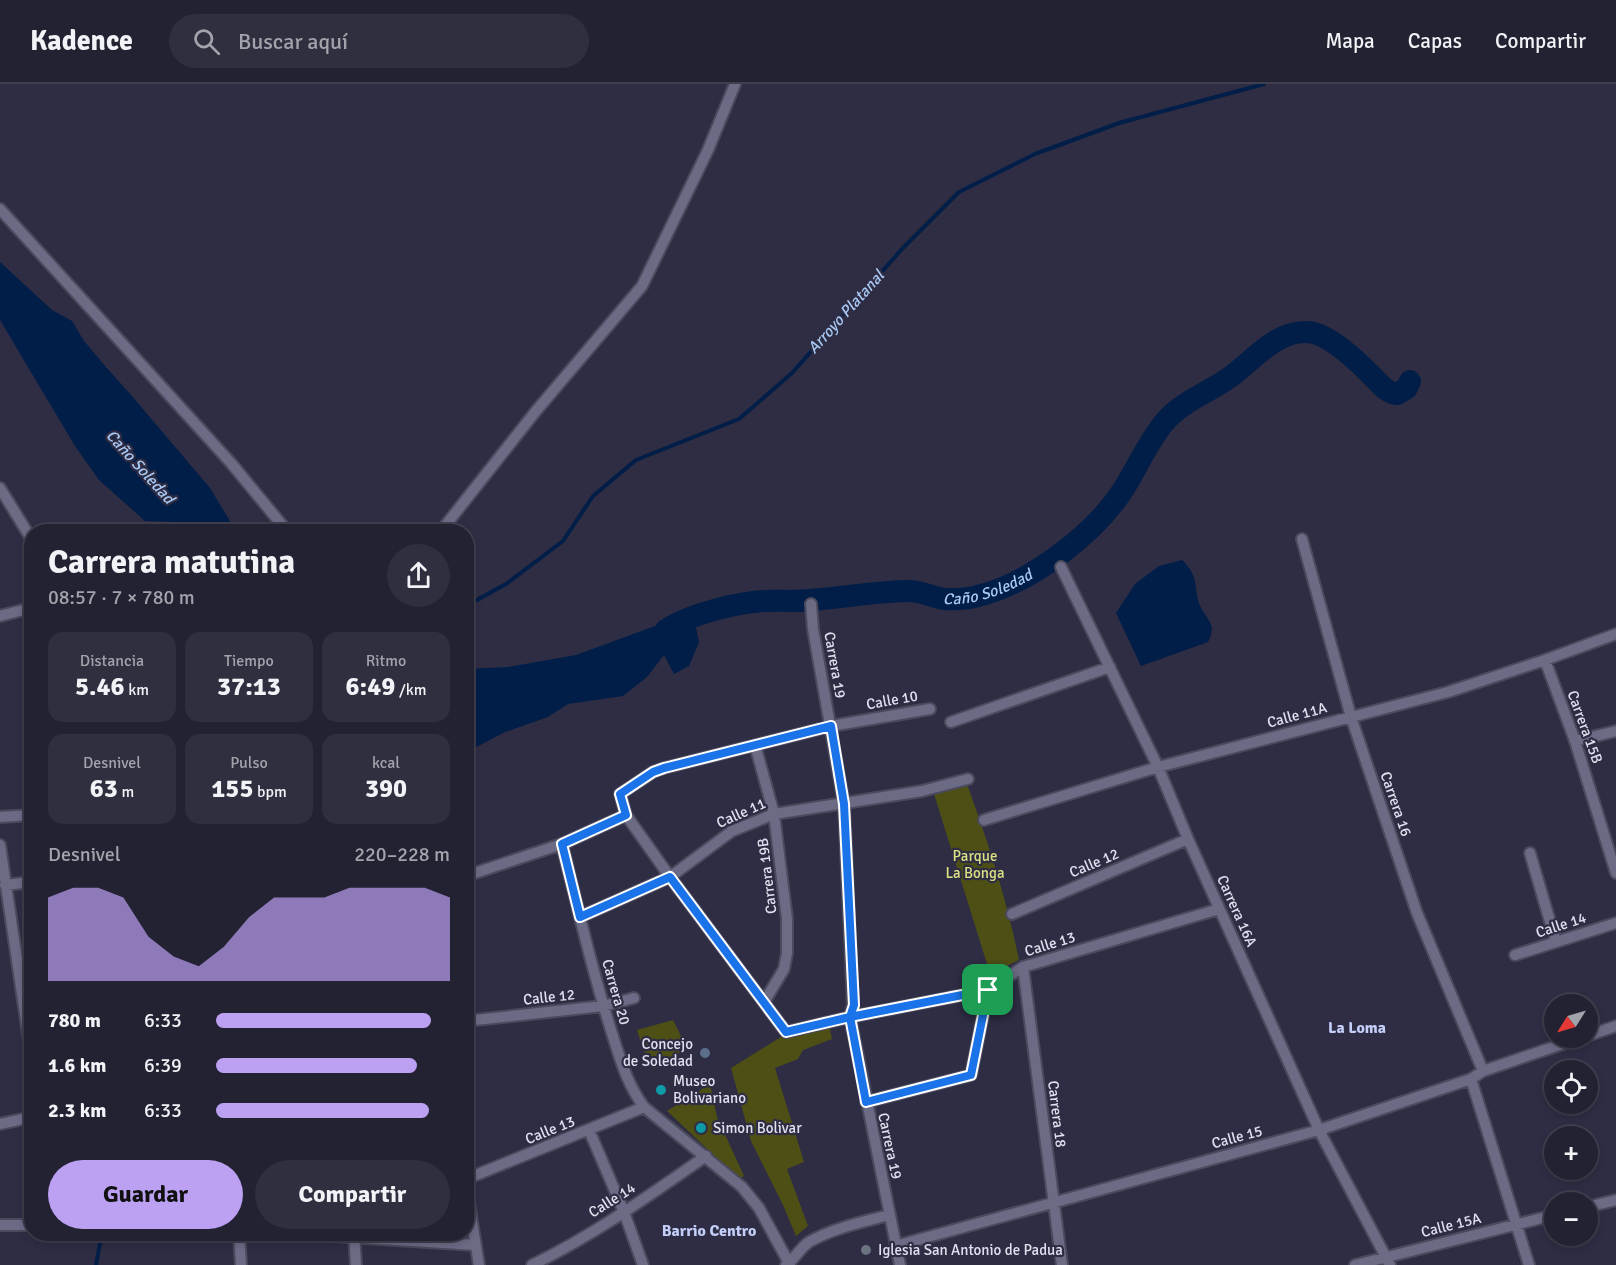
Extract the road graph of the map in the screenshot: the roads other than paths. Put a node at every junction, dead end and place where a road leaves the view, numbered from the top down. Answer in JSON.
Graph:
{"nodes":[{"id":1,"x":735,"y":84,"type":"edge"},
{"id":2,"x":0,"y":209,"type":"edge"},
{"id":3,"x":0,"y":488,"type":"edge"},
{"id":4,"x":281,"y":524,"type":"edge"},
{"id":5,"x":447,"y":524,"type":"edge"},
{"id":6,"x":24,"y":527,"type":"edge"},
{"id":7,"x":1302,"y":539,"type":"dead end"},
{"id":8,"x":1061,"y":567,"type":"dead end"},
{"id":9,"x":811,"y":604,"type":"dead end"},
{"id":10,"x":24,"y":610,"type":"edge"},
{"id":11,"x":0,"y":616,"type":"edge"},
{"id":12,"x":1616,"y":634,"type":"edge"},
{"id":13,"x":1545,"y":660,"type":"junction"},
{"id":14,"x":1110,"y":667,"type":"junction"},
{"id":15,"x":930,"y":709,"type":"dead end"},
{"id":16,"x":1351,"y":717,"type":"junction"},
{"id":17,"x":951,"y":722,"type":"dead end"},
{"id":18,"x":831,"y":726,"type":"junction"},
{"id":19,"x":1616,"y":730,"type":"edge"},
{"id":20,"x":1575,"y":741,"type":"junction"},
{"id":21,"x":755,"y":745,"type":"junction"},
{"id":22,"x":1158,"y":767,"type":"junction"},
{"id":23,"x":968,"y":779,"type":"dead end"},
{"id":24,"x":844,"y":804,"type":"junction"},
{"id":25,"x":774,"y":814,"type":"junction"},
{"id":26,"x":626,"y":815,"type":"junction"},
{"id":27,"x":24,"y":816,"type":"edge"},
{"id":28,"x":0,"y":817,"type":"edge"},
{"id":29,"x":984,"y":820,"type":"dead end"},
{"id":30,"x":1611,"y":833,"type":"edge"},
{"id":31,"x":1188,"y":839,"type":"junction"},
{"id":32,"x":562,"y":844,"type":"junction"},
{"id":33,"x":0,"y":845,"type":"edge"},
{"id":34,"x":1530,"y":853,"type":"dead end"},
{"id":35,"x":474,"y":873,"type":"edge"},
{"id":36,"x":1616,"y":873,"type":"edge"},
{"id":37,"x":670,"y":877,"type":"junction"},
{"id":38,"x":24,"y":883,"type":"edge"},
{"id":39,"x":5,"y":885,"type":"junction"},
{"id":40,"x":1219,"y":909,"type":"junction"},
{"id":41,"x":1012,"y":914,"type":"dead end"},
{"id":42,"x":580,"y":917,"type":"junction"},
{"id":43,"x":1616,"y":923,"type":"edge"},
{"id":44,"x":1556,"y":942,"type":"junction"},
{"id":45,"x":1515,"y":955,"type":"dead end"},
{"id":46,"x":1023,"y":967,"type":"junction"},
{"id":47,"x":24,"y":975,"type":"edge"},
{"id":48,"x":988,"y":990,"type":"junction"},
{"id":49,"x":634,"y":999,"type":"dead end"},
{"id":50,"x":764,"y":1002,"type":"junction"},
{"id":51,"x":603,"y":1006,"type":"junction"},
{"id":52,"x":850,"y":1017,"type":"junction"},
{"id":53,"x":474,"y":1020,"type":"edge"},
{"id":54,"x":1616,"y":1026,"type":"edge"},
{"id":55,"x":1598,"y":1032,"type":"edge"},
{"id":56,"x":1551,"y":1048,"type":"edge"},
{"id":57,"x":1483,"y":1071,"type":"junction"},
{"id":58,"x":1471,"y":1079,"type":"junction"},
{"id":59,"x":866,"y":1102,"type":"junction"},
{"id":60,"x":644,"y":1107,"type":"junction"},
{"id":61,"x":24,"y":1119,"type":"edge"},
{"id":62,"x":0,"y":1124,"type":"edge"},
{"id":63,"x":589,"y":1130,"type":"junction"},
{"id":64,"x":1319,"y":1130,"type":"junction"},
{"id":65,"x":706,"y":1156,"type":"junction"},
{"id":66,"x":474,"y":1176,"type":"edge"},
{"id":67,"x":1616,"y":1200,"type":"edge"},
{"id":68,"x":1053,"y":1203,"type":"junction"},
{"id":69,"x":1598,"y":1204,"type":"edge"},
{"id":70,"x":624,"y":1212,"type":"junction"},
{"id":71,"x":889,"y":1215,"type":"junction"},
{"id":72,"x":1544,"y":1217,"type":"edge"},
{"id":73,"x":1516,"y":1224,"type":"junction"},
{"id":74,"x":0,"y":1225,"type":"edge"},
{"id":75,"x":24,"y":1226,"type":"edge"},
{"id":76,"x":474,"y":1233,"type":"edge"},
{"id":77,"x":240,"y":1241,"type":"edge"},
{"id":78,"x":354,"y":1241,"type":"edge"},
{"id":79,"x":427,"y":1241,"type":"edge"},
{"id":80,"x":476,"y":1245,"type":"junction"},
{"id":81,"x":895,"y":1246,"type":"junction"},
{"id":82,"x":1388,"y":1261,"type":"edge"},
{"id":83,"x":241,"y":1265,"type":"edge"},
{"id":84,"x":356,"y":1265,"type":"edge"},
{"id":85,"x":479,"y":1265,"type":"edge"},
{"id":86,"x":532,"y":1265,"type":"edge"},
{"id":87,"x":643,"y":1265,"type":"edge"},
{"id":88,"x":788,"y":1265,"type":"edge"},
{"id":89,"x":900,"y":1265,"type":"edge"},
{"id":90,"x":1062,"y":1265,"type":"edge"},
{"id":91,"x":1355,"y":1265,"type":"edge"},
{"id":92,"x":1529,"y":1265,"type":"edge"}],
"edges":[{"from":1,"to":5,"type":"street"},
{"from":2,"to":4,"type":"street"},
{"from":3,"to":6,"type":"street"},
{"from":7,"to":16,"type":"street","name":"Carrera 16"},
{"from":8,"to":14,"type":"street","name":"Carrera 16A"},
{"from":9,"to":18,"type":"street","name":"Carrera 19"},
{"from":10,"to":11,"type":"street"},
{"from":12,"to":13,"type":"street","name":"Calle 11A"},
{"from":13,"to":16,"type":"street","name":"Calle 11A"},
{"from":13,"to":20,"type":"street","name":"Carrera 15B"},
{"from":14,"to":17,"type":"street"},
{"from":14,"to":22,"type":"street","name":"Carrera 16A"},
{"from":15,"to":18,"type":"street","name":"Calle 10"},
{"from":16,"to":22,"type":"street","name":"Calle 11A"},
{"from":16,"to":57,"type":"street","name":"Carrera 16"},
{"from":18,"to":21,"type":"street","name":"Calle 10"},
{"from":18,"to":24,"type":"street","name":"Carrera 19"},
{"from":19,"to":20,"type":"street"},
{"from":20,"to":30,"type":"street","name":"Carrera 15B"},
{"from":21,"to":25,"type":"street","name":"Carrera 19B"},
{"from":21,"to":26,"type":"street","name":"Calle 10"},
{"from":22,"to":29,"type":"street","name":"Calle 11A"},
{"from":22,"to":31,"type":"street","name":"Carrera 16A"},
{"from":23,"to":24,"type":"street","name":"Calle 11"},
{"from":24,"to":25,"type":"street","name":"Calle 11"},
{"from":24,"to":52,"type":"street","name":"Carrera 19"},
{"from":25,"to":37,"type":"street","name":"Calle 11"},
{"from":25,"to":50,"type":"street","name":"Carrera 19B"},
{"from":26,"to":32,"type":"street"},
{"from":26,"to":37,"type":"street"},
{"from":27,"to":28,"type":"street"},
{"from":30,"to":36,"type":"street","name":"Carrera 15B"},
{"from":31,"to":40,"type":"street","name":"Carrera 16A"},
{"from":31,"to":41,"type":"street","name":"Calle 12"},
{"from":32,"to":35,"type":"street"},
{"from":32,"to":42,"type":"street","name":"Carrera 20"},
{"from":33,"to":39,"type":"street"},
{"from":34,"to":44,"type":"street"},
{"from":37,"to":42,"type":"street","name":"Calle 11"},
{"from":37,"to":50,"type":"street"},
{"from":38,"to":39,"type":"street"},
{"from":39,"to":47,"type":"street"},
{"from":40,"to":46,"type":"street","name":"Calle 13"},
{"from":40,"to":64,"type":"street","name":"Carrera 16A"},
{"from":42,"to":51,"type":"street","name":"Carrera 20"},
{"from":43,"to":44,"type":"street","name":"Calle 14"},
{"from":44,"to":45,"type":"street","name":"Calle 14"},
{"from":46,"to":48,"type":"street","name":"Calle 13"},
{"from":46,"to":68,"type":"street","name":"Carrera 18"},
{"from":48,"to":52,"type":"street","name":"Calle 13"},
{"from":48,"to":59,"type":"street"},
{"from":49,"to":51,"type":"street","name":"Calle 12"},
{"from":50,"to":52,"type":"street","name":"Calle 13"},
{"from":51,"to":53,"type":"street","name":"Calle 12"},
{"from":51,"to":60,"type":"street","name":"Carrera 20"},
{"from":52,"to":59,"type":"street","name":"Carrera 19"},
{"from":54,"to":55,"type":"street"},
{"from":56,"to":57,"type":"street","name":"Calle 15"},
{"from":57,"to":58,"type":"street","name":"Calle 15"},
{"from":58,"to":64,"type":"street","name":"Calle 15"},
{"from":58,"to":73,"type":"street"},
{"from":59,"to":71,"type":"street","name":"Carrera 19"},
{"from":60,"to":63,"type":"street","name":"Calle 13"},
{"from":60,"to":65,"type":"street","name":"Carrera 20"},
{"from":61,"to":62,"type":"street"},
{"from":63,"to":66,"type":"street","name":"Calle 13"},
{"from":63,"to":70,"type":"street"},
{"from":64,"to":68,"type":"street","name":"Calle 15"},
{"from":64,"to":82,"type":"street","name":"Carrera 16A"},
{"from":65,"to":70,"type":"street","name":"Calle 14"},
{"from":65,"to":88,"type":"street","name":"Carrera 20"},
{"from":67,"to":69,"type":"street"},
{"from":68,"to":81,"type":"street","name":"Calle 15"},
{"from":68,"to":90,"type":"street","name":"Carrera 18"},
{"from":70,"to":86,"type":"street","name":"Calle 14"},
{"from":70,"to":87,"type":"street"},
{"from":71,"to":81,"type":"street","name":"Carrera 19"},
{"from":71,"to":88,"type":"street"},
{"from":72,"to":73,"type":"street","name":"Calle 15A"},
{"from":73,"to":82,"type":"street","name":"Calle 15A"},
{"from":73,"to":92,"type":"street"},
{"from":74,"to":75,"type":"street"},
{"from":76,"to":80,"type":"street"},
{"from":77,"to":83,"type":"street"},
{"from":78,"to":84,"type":"street"},
{"from":79,"to":80,"type":"street"},
{"from":80,"to":85,"type":"street"},
{"from":81,"to":89,"type":"street","name":"Carrera 19"},
{"from":82,"to":91,"type":"street","name":"Calle 15A"}]}
